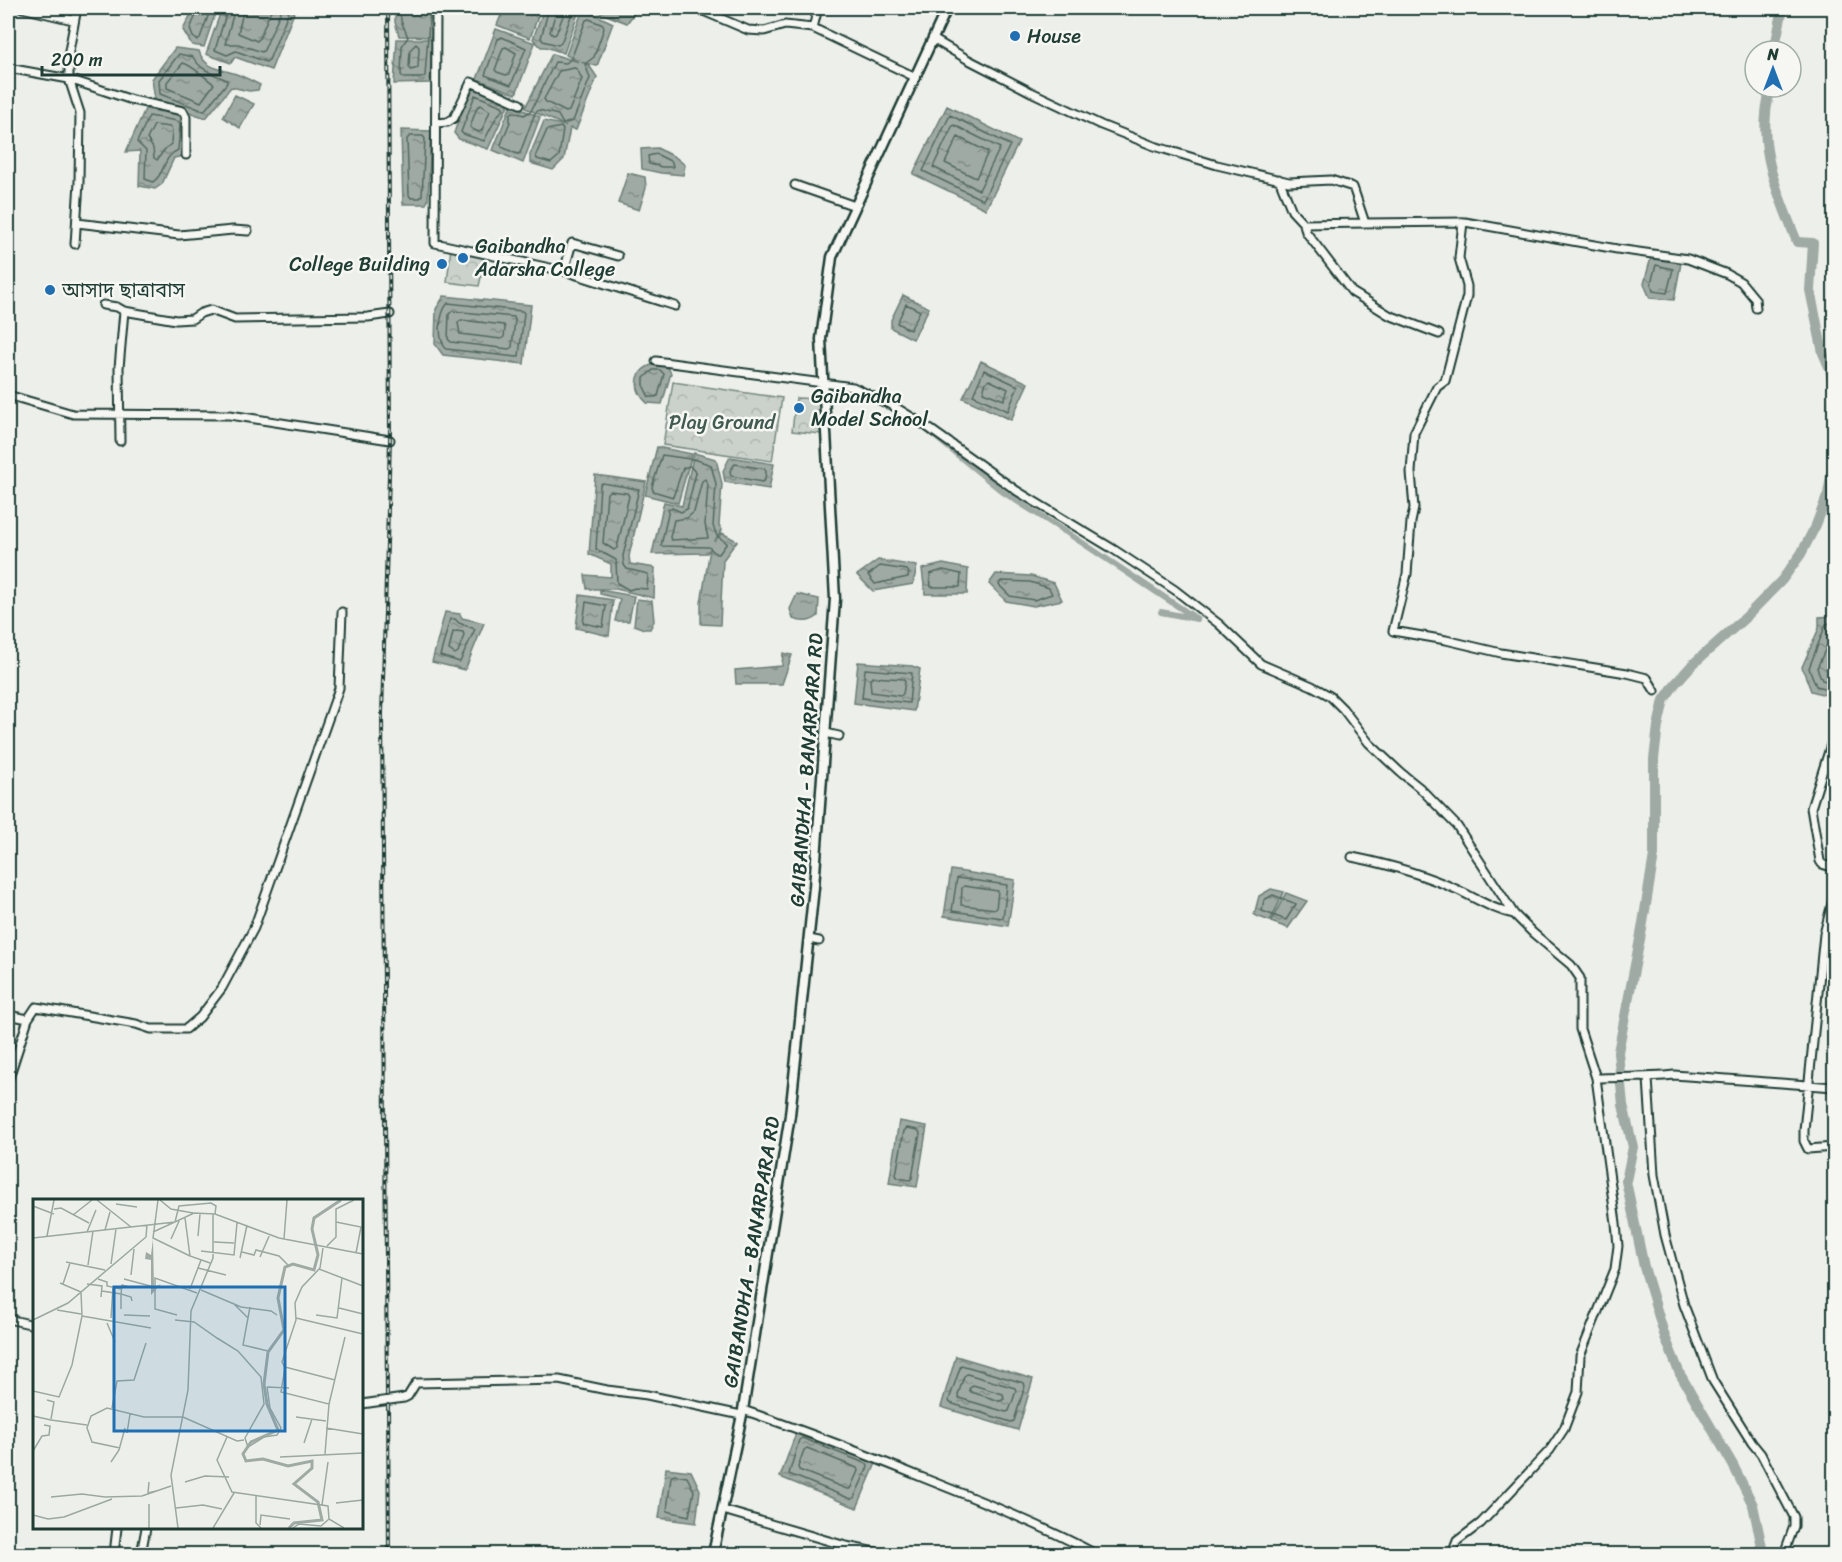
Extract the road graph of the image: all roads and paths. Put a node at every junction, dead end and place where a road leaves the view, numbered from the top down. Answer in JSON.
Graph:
{"nodes":[{"id":1,"x":22,"y":8,"type":"edge"},
{"id":2,"x":77,"y":8,"type":"edge"},
{"id":3,"x":436,"y":8,"type":"edge"},
{"id":4,"x":696,"y":8,"type":"edge"},
{"id":5,"x":818,"y":8,"type":"edge"},
{"id":6,"x":947,"y":8,"type":"edge"},
{"id":7,"x":73,"y":20,"type":"junction"},
{"id":8,"x":813,"y":28,"type":"junction"},
{"id":9,"x":933,"y":39,"type":"junction"},
{"id":10,"x":8,"y":68,"type":"edge"},
{"id":11,"x":915,"y":77,"type":"junction"},
{"id":12,"x":69,"y":79,"type":"junction"},
{"id":13,"x":520,"y":104,"type":"dead end"},
{"id":14,"x":436,"y":123,"type":"junction"},
{"id":15,"x":186,"y":155,"type":"dead end"},
{"id":16,"x":1279,"y":179,"type":"junction"},
{"id":17,"x":795,"y":184,"type":"dead end"},
{"id":18,"x":855,"y":206,"type":"junction"},
{"id":19,"x":1462,"y":222,"type":"junction"},
{"id":20,"x":77,"y":223,"type":"junction"},
{"id":21,"x":1365,"y":223,"type":"junction"},
{"id":22,"x":1304,"y":224,"type":"junction"},
{"id":23,"x":248,"y":231,"type":"dead end"},
{"id":24,"x":75,"y":244,"type":"dead end"},
{"id":25,"x":618,"y":256,"type":"dead end"},
{"id":26,"x":564,"y":271,"type":"junction"},
{"id":27,"x":103,"y":305,"type":"dead end"},
{"id":28,"x":675,"y":306,"type":"dead end"},
{"id":29,"x":1756,"y":308,"type":"dead end"},
{"id":30,"x":124,"y":311,"type":"junction"},
{"id":31,"x":390,"y":314,"type":"dead end"},
{"id":32,"x":1440,"y":334,"type":"dead end"},
{"id":33,"x":656,"y":361,"type":"dead end"},
{"id":34,"x":823,"y":383,"type":"junction"},
{"id":35,"x":8,"y":395,"type":"edge"},
{"id":36,"x":904,"y":412,"type":"dead end"},
{"id":37,"x":118,"y":413,"type":"junction"},
{"id":38,"x":390,"y":440,"type":"dead end"},
{"id":39,"x":120,"y":441,"type":"dead end"},
{"id":40,"x":342,"y":612,"type":"dead end"},
{"id":41,"x":1655,"y":691,"type":"dead end"},
{"id":42,"x":826,"y":733,"type":"junction"},
{"id":43,"x":1834,"y":735,"type":"edge"},
{"id":44,"x":838,"y":736,"type":"dead end"},
{"id":45,"x":1352,"y":857,"type":"dead end"},
{"id":46,"x":1834,"y":868,"type":"edge"},
{"id":47,"x":1834,"y":896,"type":"edge"},
{"id":48,"x":1514,"y":914,"type":"junction"},
{"id":49,"x":809,"y":939,"type":"junction"},
{"id":50,"x":819,"y":941,"type":"dead end"},
{"id":51,"x":8,"y":1015,"type":"edge"},
{"id":52,"x":28,"y":1019,"type":"junction"},
{"id":53,"x":1597,"y":1078,"type":"junction"},
{"id":54,"x":1648,"y":1078,"type":"junction"},
{"id":55,"x":8,"y":1081,"type":"edge"},
{"id":56,"x":1809,"y":1085,"type":"junction"},
{"id":57,"x":1834,"y":1087,"type":"edge"},
{"id":58,"x":1834,"y":1147,"type":"edge"},
{"id":59,"x":8,"y":1319,"type":"edge"},
{"id":60,"x":33,"y":1325,"type":"edge"},
{"id":61,"x":363,"y":1404,"type":"edge"},
{"id":62,"x":742,"y":1412,"type":"junction"},
{"id":63,"x":723,"y":1510,"type":"junction"},
{"id":64,"x":117,"y":1529,"type":"edge"},
{"id":65,"x":146,"y":1529,"type":"edge"},
{"id":66,"x":846,"y":1546,"type":"junction"},
{"id":67,"x":875,"y":1552,"type":"dead end"},
{"id":68,"x":114,"y":1554,"type":"edge"},
{"id":69,"x":141,"y":1554,"type":"edge"},
{"id":70,"x":712,"y":1554,"type":"edge"},
{"id":71,"x":844,"y":1554,"type":"edge"},
{"id":72,"x":1096,"y":1554,"type":"edge"},
{"id":73,"x":1452,"y":1554,"type":"edge"},
{"id":74,"x":1784,"y":1554,"type":"edge"}],
"edges":[{"from":1,"to":7,"type":"street"},
{"from":2,"to":7,"type":"street"},
{"from":3,"to":14,"type":"street"},
{"from":4,"to":8,"type":"street"},
{"from":5,"to":8,"type":"street"},
{"from":6,"to":9,"type":"main road","name":"GAIBANDHA - BANARPARA RD"},
{"from":7,"to":12,"type":"street"},
{"from":8,"to":11,"type":"street"},
{"from":9,"to":11,"type":"main road","name":"GAIBANDHA - BANARPARA RD"},
{"from":9,"to":16,"type":"street"},
{"from":10,"to":12,"type":"street"},
{"from":11,"to":18,"type":"main road","name":"GAIBANDHA - BANARPARA RD"},
{"from":12,"to":15,"type":"street"},
{"from":12,"to":20,"type":"street"},
{"from":13,"to":14,"type":"street"},
{"from":14,"to":26,"type":"street"},
{"from":16,"to":21,"type":"street"},
{"from":16,"to":22,"type":"street"},
{"from":17,"to":18,"type":"street"},
{"from":18,"to":34,"type":"main road","name":"GAIBANDHA - BANARPARA RD"},
{"from":19,"to":21,"type":"street"},
{"from":19,"to":29,"type":"street"},
{"from":19,"to":41,"type":"street"},
{"from":20,"to":23,"type":"street"},
{"from":20,"to":24,"type":"street"},
{"from":21,"to":22,"type":"street"},
{"from":22,"to":32,"type":"street"},
{"from":25,"to":26,"type":"street"},
{"from":26,"to":28,"type":"street"},
{"from":27,"to":30,"type":"street"},
{"from":30,"to":31,"type":"street"},
{"from":30,"to":37,"type":"street"},
{"from":33,"to":34,"type":"street"},
{"from":34,"to":36,"type":"street"},
{"from":34,"to":42,"type":"main road","name":"GAIBANDHA - BANARPARA RD"},
{"from":34,"to":48,"type":"street","bridge":true},
{"from":35,"to":37,"type":"street"},
{"from":37,"to":38,"type":"street"},
{"from":37,"to":39,"type":"street"},
{"from":40,"to":52,"type":"street"},
{"from":42,"to":44,"type":"street"},
{"from":42,"to":49,"type":"main road","name":"GAIBANDHA - BANARPARA RD"},
{"from":43,"to":46,"type":"street"},
{"from":45,"to":48,"type":"street"},
{"from":47,"to":56,"type":"street"},
{"from":48,"to":53,"type":"street"},
{"from":49,"to":50,"type":"street"},
{"from":49,"to":62,"type":"main road","name":"GAIBANDHA - BANARPARA RD"},
{"from":51,"to":52,"type":"street"},
{"from":52,"to":55,"type":"street"},
{"from":53,"to":54,"type":"street"},
{"from":53,"to":73,"type":"street"},
{"from":54,"to":56,"type":"street"},
{"from":54,"to":74,"type":"street"},
{"from":56,"to":57,"type":"street"},
{"from":56,"to":58,"type":"street"},
{"from":59,"to":60,"type":"street"},
{"from":61,"to":62,"type":"street"},
{"from":62,"to":63,"type":"main road","name":"GAIBANDHA - BANARPARA RD"},
{"from":62,"to":72,"type":"street"},
{"from":63,"to":66,"type":"street"},
{"from":63,"to":70,"type":"main road","name":"GAIBANDHA - BANARPARA RD"},
{"from":64,"to":68,"type":"street"},
{"from":65,"to":69,"type":"street"},
{"from":66,"to":67,"type":"street"},
{"from":66,"to":71,"type":"street"}]}
